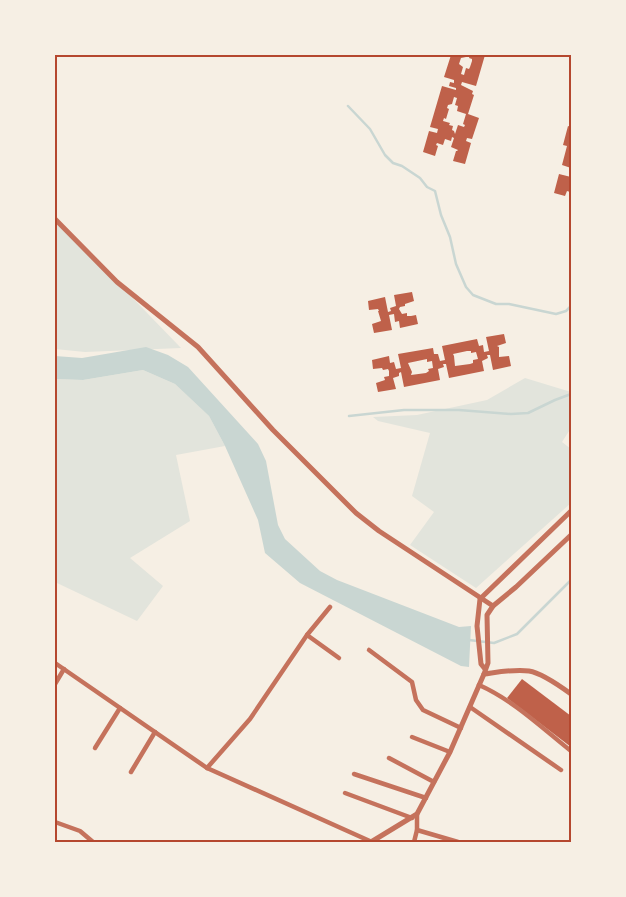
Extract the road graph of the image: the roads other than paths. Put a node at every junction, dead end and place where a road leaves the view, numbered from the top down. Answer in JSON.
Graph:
{"nodes":[{"id":1,"x":55,"y":219,"type":"edge"},
{"id":2,"x":571,"y":511,"type":"edge"},
{"id":3,"x":571,"y":535,"type":"edge"},
{"id":4,"x":480,"y":600,"type":"junction"},
{"id":5,"x":493,"y":606,"type":"junction"},
{"id":6,"x":330,"y":607,"type":"dead end"},
{"id":7,"x":307,"y":635,"type":"junction"},
{"id":8,"x":369,"y":650,"type":"dead end"},
{"id":9,"x":339,"y":658,"type":"dead end"},
{"id":10,"x":55,"y":663,"type":"edge"},
{"id":11,"x":64,"y":669,"type":"junction"},
{"id":12,"x":485,"y":671,"type":"junction"},
{"id":13,"x":55,"y":684,"type":"edge"},
{"id":14,"x":479,"y":685,"type":"junction"},
{"id":15,"x":571,"y":694,"type":"edge"},
{"id":16,"x":470,"y":707,"type":"junction"},
{"id":17,"x":120,"y":708,"type":"junction"},
{"id":18,"x":461,"y":728,"type":"junction"},
{"id":19,"x":155,"y":732,"type":"junction"},
{"id":20,"x":412,"y":737,"type":"dead end"},
{"id":21,"x":95,"y":748,"type":"dead end"},
{"id":22,"x":571,"y":751,"type":"edge"},
{"id":23,"x":450,"y":752,"type":"junction"},
{"id":24,"x":389,"y":758,"type":"dead end"},
{"id":25,"x":207,"y":768,"type":"junction"},
{"id":26,"x":561,"y":770,"type":"dead end"},
{"id":27,"x":131,"y":772,"type":"dead end"},
{"id":28,"x":354,"y":774,"type":"dead end"},
{"id":29,"x":434,"y":782,"type":"junction"},
{"id":30,"x":345,"y":793,"type":"dead end"},
{"id":31,"x":426,"y":798,"type":"junction"},
{"id":32,"x":417,"y":814,"type":"junction"},
{"id":33,"x":412,"y":818,"type":"junction"},
{"id":34,"x":55,"y":822,"type":"edge"},
{"id":35,"x":417,"y":830,"type":"junction"},
{"id":36,"x":93,"y":842,"type":"edge"},
{"id":37,"x":371,"y":842,"type":"edge"},
{"id":38,"x":414,"y":842,"type":"edge"},
{"id":39,"x":458,"y":842,"type":"edge"}],
"edges":[{"from":1,"to":4,"type":"street"},
{"from":2,"to":4,"type":"street"},
{"from":3,"to":5,"type":"street"},
{"from":4,"to":5,"type":"street"},
{"from":4,"to":12,"type":"street"},
{"from":5,"to":12,"type":"street"},
{"from":6,"to":7,"type":"street"},
{"from":7,"to":9,"type":"street"},
{"from":7,"to":25,"type":"street"},
{"from":8,"to":18,"type":"street"},
{"from":10,"to":11,"type":"street"},
{"from":11,"to":13,"type":"street"},
{"from":11,"to":17,"type":"street"},
{"from":12,"to":14,"type":"street"},
{"from":12,"to":15,"type":"street"},
{"from":14,"to":16,"type":"street"},
{"from":14,"to":22,"type":"street"},
{"from":16,"to":18,"type":"street"},
{"from":16,"to":26,"type":"street"},
{"from":17,"to":19,"type":"street"},
{"from":17,"to":21,"type":"street"},
{"from":18,"to":23,"type":"street"},
{"from":19,"to":25,"type":"street"},
{"from":19,"to":27,"type":"street"},
{"from":20,"to":23,"type":"street"},
{"from":23,"to":29,"type":"street"},
{"from":24,"to":29,"type":"street"},
{"from":25,"to":37,"type":"street"},
{"from":28,"to":31,"type":"street"},
{"from":29,"to":31,"type":"street"},
{"from":30,"to":33,"type":"street"},
{"from":31,"to":32,"type":"street"},
{"from":32,"to":33,"type":"street"},
{"from":32,"to":35,"type":"street"},
{"from":33,"to":37,"type":"street"},
{"from":34,"to":36,"type":"street"},
{"from":35,"to":38,"type":"street"},
{"from":35,"to":39,"type":"street"}]}
